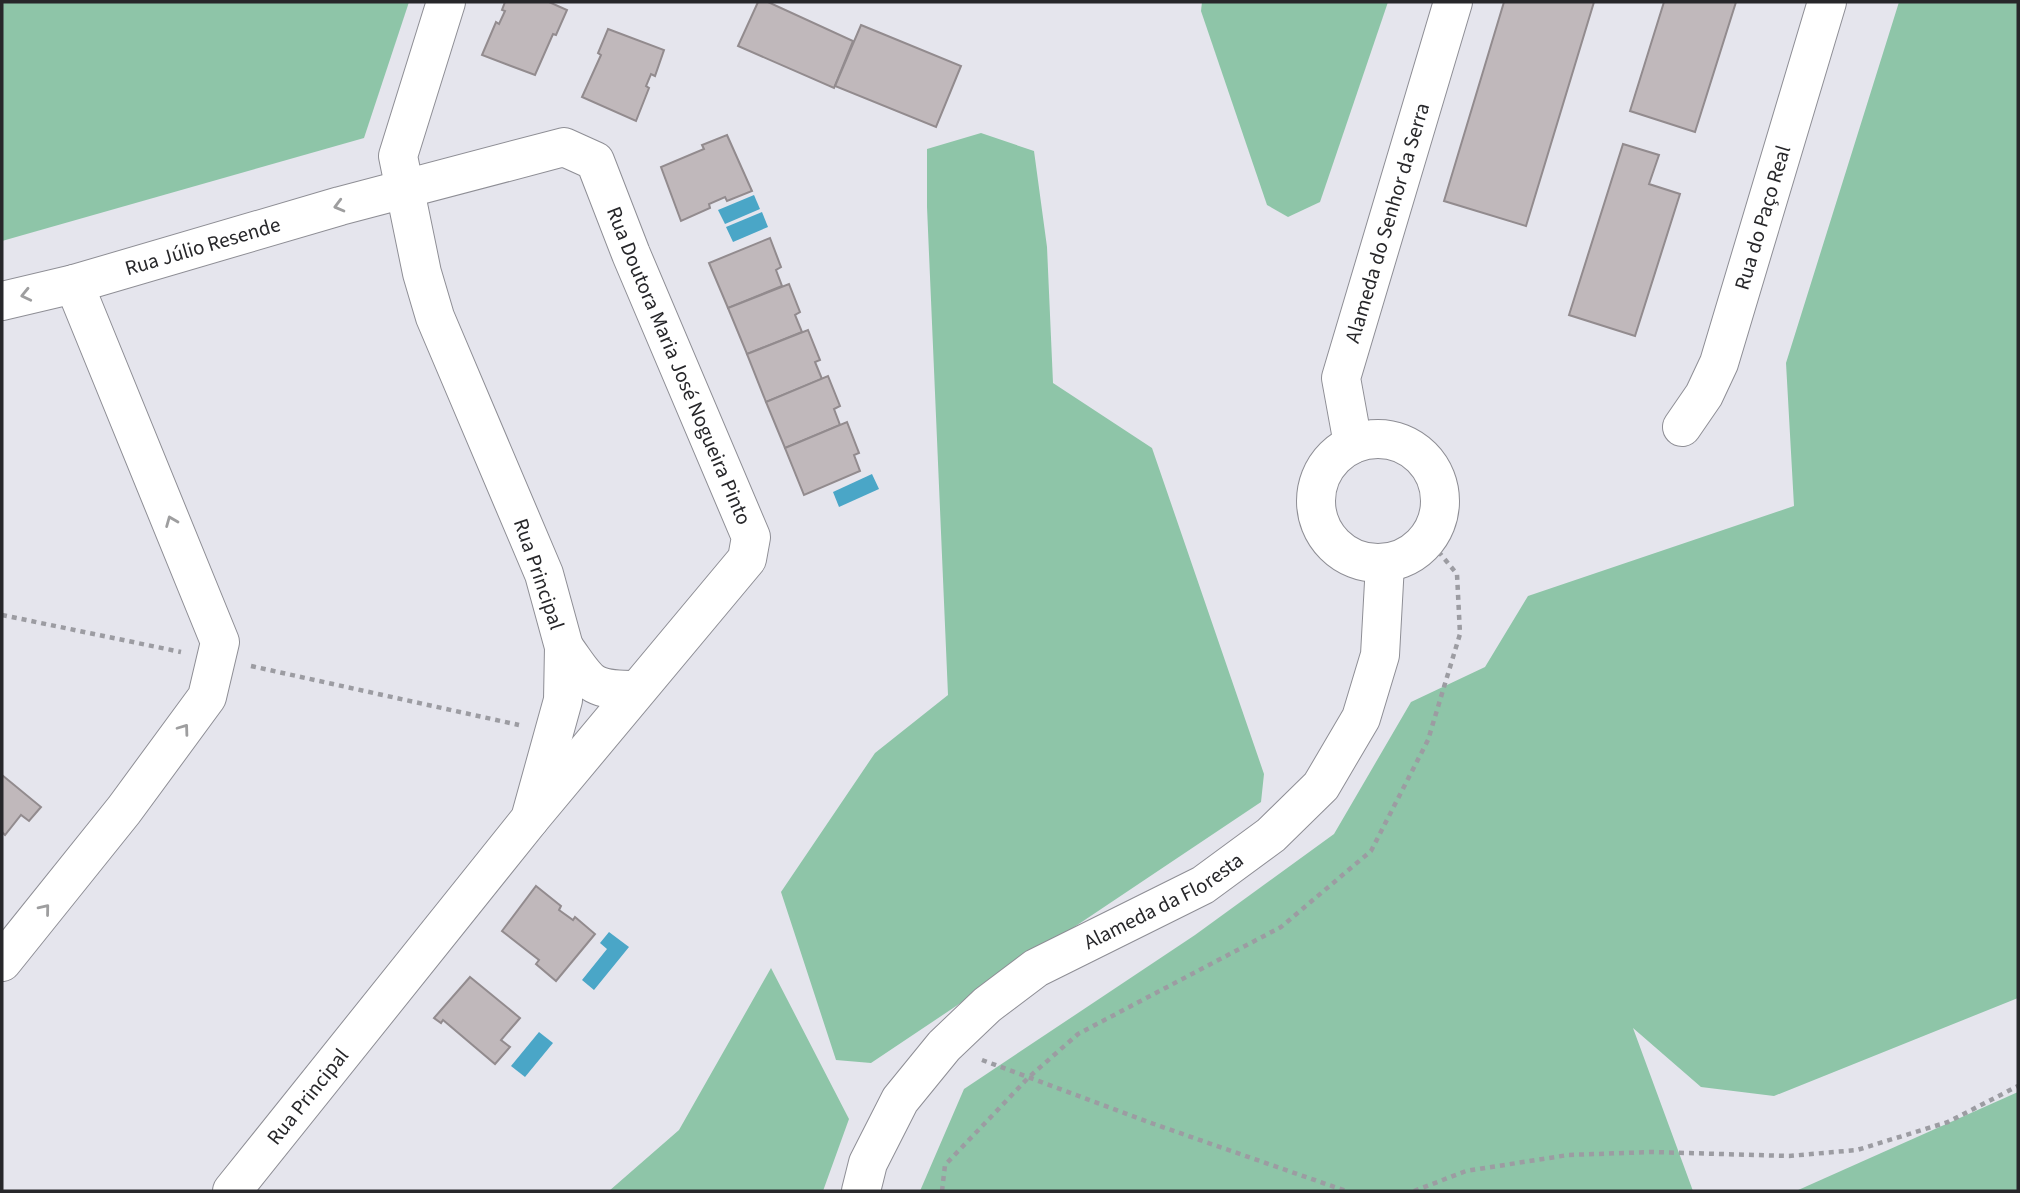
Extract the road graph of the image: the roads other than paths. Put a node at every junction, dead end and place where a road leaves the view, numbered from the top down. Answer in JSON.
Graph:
{"nodes":[{"id":1,"x":446,"y":2,"type":"edge"},
{"id":2,"x":1453,"y":2,"type":"edge"},
{"id":3,"x":1827,"y":2,"type":"edge"},
{"id":4,"x":405,"y":190,"type":"junction"},
{"id":5,"x":74,"y":284,"type":"junction"},
{"id":6,"x":2,"y":301,"type":"edge"},
{"id":7,"x":1682,"y":427,"type":"dead end"},
{"id":8,"x":1353,"y":444,"type":"junction"},
{"id":9,"x":1385,"y":564,"type":"junction"},
{"id":10,"x":564,"y":647,"type":"junction"},
{"id":11,"x":635,"y":690,"type":"junction"},
{"id":12,"x":530,"y":819,"type":"junction"},
{"id":13,"x":2,"y":962,"type":"edge"},
{"id":14,"x":233,"y":1191,"type":"edge"},
{"id":15,"x":861,"y":1191,"type":"edge"}],
"edges":[{"from":1,"to":4,"type":"street","name":"Rua Principal"},
{"from":2,"to":8,"type":"street","name":"Alameda do Senhor da Serra"},
{"from":3,"to":7,"type":"street","name":"Rua do Paço Real"},
{"from":4,"to":5,"type":"street","name":"Rua Júlio Resende","one_way":true},
{"from":4,"to":10,"type":"street","name":"Rua Principal"},
{"from":4,"to":11,"type":"street","name":"Rua Doutora Maria José Nogueira Pinto"},
{"from":5,"to":6,"type":"street","name":"Rua Júlio Resende","one_way":true},
{"from":13,"to":5,"type":"street","one_way":true},
{"from":8,"to":9,"type":"street"},
{"from":8,"to":9,"type":"street"},
{"from":9,"to":15,"type":"street","name":"Alameda da Floresta"},
{"from":10,"to":11,"type":"street"},
{"from":10,"to":12,"type":"street","name":"Rua Principal"},
{"from":11,"to":12,"type":"street","name":"Rua Doutora Maria José Nogueira Pinto"},
{"from":12,"to":14,"type":"street","name":"Rua Principal"}]}
